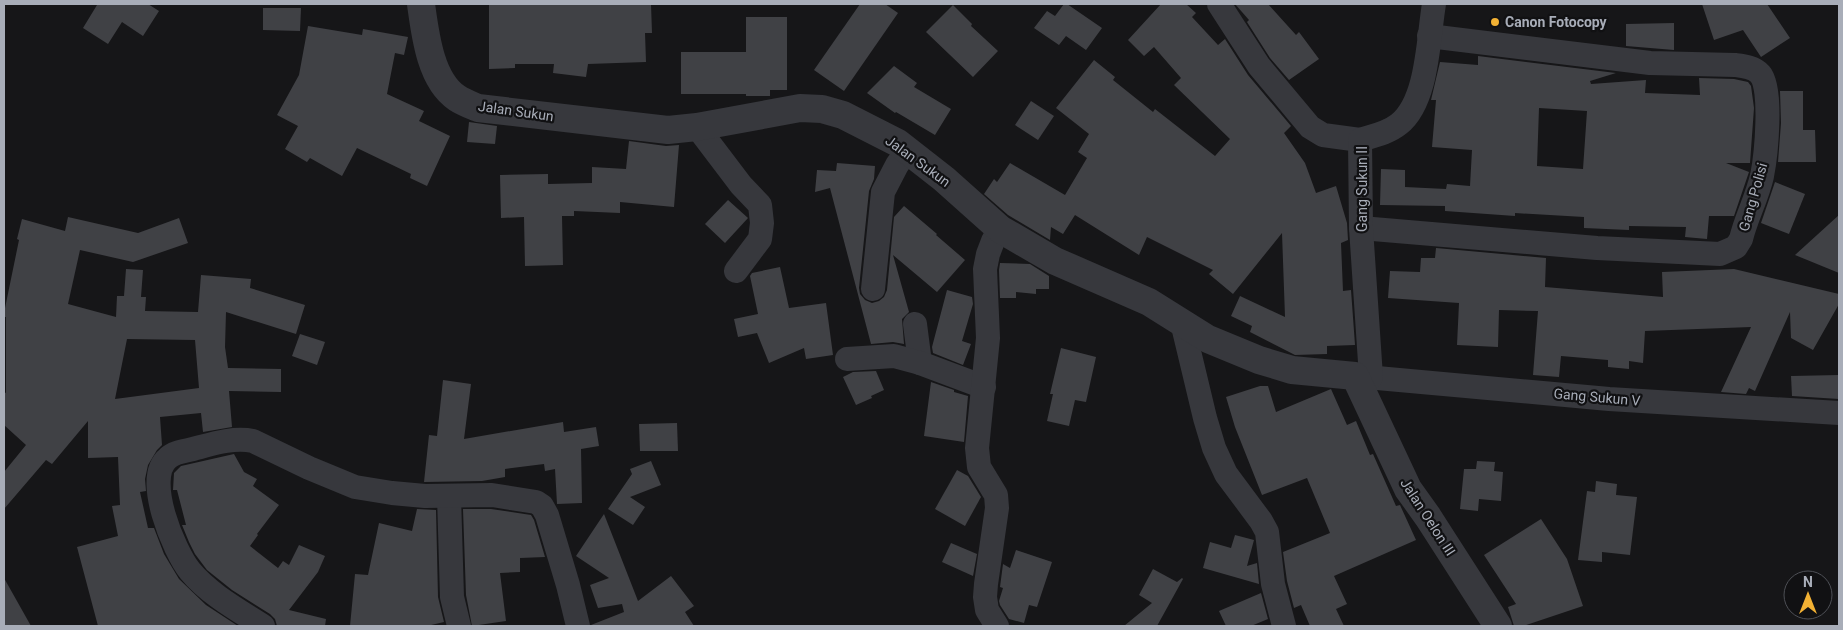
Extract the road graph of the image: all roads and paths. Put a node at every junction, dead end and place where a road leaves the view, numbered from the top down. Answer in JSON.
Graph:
{"nodes":[{"id":1,"x":421,"y":4,"type":"edge"},
{"id":2,"x":1218,"y":4,"type":"edge"},
{"id":3,"x":1434,"y":4,"type":"edge"},
{"id":4,"x":1429,"y":36,"type":"junction"},
{"id":5,"x":696,"y":127,"type":"junction"},
{"id":6,"x":1360,"y":140,"type":"junction"},
{"id":7,"x":908,"y":151,"type":"junction"},
{"id":8,"x":1361,"y":228,"type":"junction"},
{"id":9,"x":1000,"y":229,"type":"junction"},
{"id":10,"x":736,"y":271,"type":"dead end"},
{"id":11,"x":874,"y":289,"type":"dead end"},
{"id":12,"x":1182,"y":322,"type":"junction"},
{"id":13,"x":915,"y":324,"type":"dead end"},
{"id":14,"x":847,"y":359,"type":"dead end"},
{"id":15,"x":920,"y":363,"type":"junction"},
{"id":16,"x":1363,"y":377,"type":"junction"},
{"id":17,"x":984,"y":387,"type":"junction"},
{"id":18,"x":1839,"y":413,"type":"edge"},
{"id":19,"x":449,"y":496,"type":"junction"},
{"id":20,"x":990,"y":624,"type":"edge"},
{"id":21,"x":1277,"y":624,"type":"edge"},
{"id":22,"x":263,"y":626,"type":"edge"},
{"id":23,"x":459,"y":626,"type":"edge"},
{"id":24,"x":578,"y":626,"type":"edge"},
{"id":25,"x":1498,"y":626,"type":"edge"}],
"edges":[{"from":1,"to":5,"type":"street","name":"Jalan Sukun"},
{"from":2,"to":6,"type":"street"},
{"from":3,"to":4,"type":"street","name":"Gang Sukun II"},
{"from":4,"to":6,"type":"street","name":"Gang Sukun II"},
{"from":4,"to":8,"type":"street","name":"Gang Polisi"},
{"from":5,"to":7,"type":"street","name":"Jalan Sukun"},
{"from":5,"to":10,"type":"street"},
{"from":6,"to":8,"type":"street","name":"Gang Sukun II"},
{"from":7,"to":9,"type":"street","name":"Jalan Sukun"},
{"from":7,"to":11,"type":"street"},
{"from":8,"to":16,"type":"street","name":"Gang Sukun II"},
{"from":9,"to":12,"type":"street","name":"Jalan Sukun"},
{"from":9,"to":17,"type":"street"},
{"from":12,"to":16,"type":"street","name":"Jalan Sukun"},
{"from":12,"to":21,"type":"street"},
{"from":13,"to":15,"type":"street"},
{"from":14,"to":15,"type":"street"},
{"from":15,"to":17,"type":"street"},
{"from":16,"to":18,"type":"street","name":"Gang Sukun V"},
{"from":16,"to":25,"type":"street","name":"Jalan Oelon III"},
{"from":17,"to":20,"type":"street"},
{"from":19,"to":22,"type":"street"},
{"from":19,"to":23,"type":"street"},
{"from":19,"to":24,"type":"street"}]}
